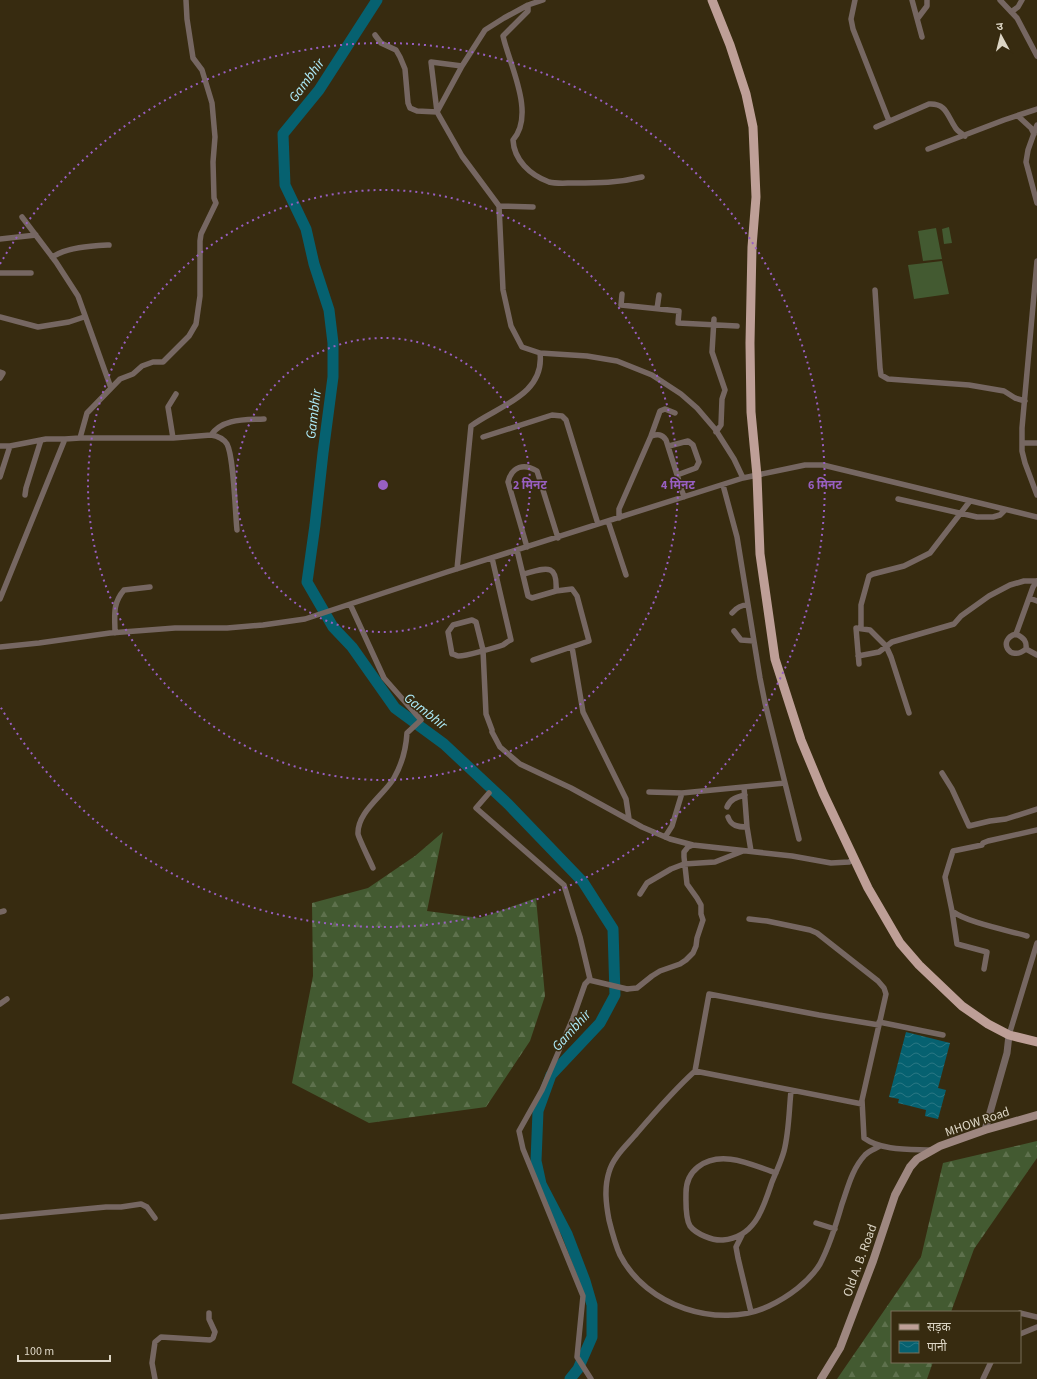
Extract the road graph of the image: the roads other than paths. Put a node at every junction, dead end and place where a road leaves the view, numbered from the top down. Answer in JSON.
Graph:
{"nodes":[{"id":1,"x":186,"y":0,"type":"edge"},
{"id":2,"x":543,"y":0,"type":"edge"},
{"id":3,"x":712,"y":0,"type":"edge"},
{"id":4,"x":855,"y":0,"type":"edge"},
{"id":5,"x":912,"y":0,"type":"edge"},
{"id":6,"x":927,"y":0,"type":"edge"},
{"id":7,"x":1000,"y":0,"type":"edge"},
{"id":8,"x":1022,"y":0,"type":"edge"},
{"id":9,"x":528,"y":5,"type":"junction"},
{"id":10,"x":1011,"y":12,"type":"junction"},
{"id":11,"x":918,"y":18,"type":"junction"},
{"id":12,"x":376,"y":35,"type":"dead end"},
{"id":13,"x":922,"y":37,"type":"dead end"},
{"id":14,"x":1037,"y":56,"type":"edge"},
{"id":15,"x":462,"y":66,"type":"junction"},
{"id":16,"x":1037,"y":109,"type":"edge"},
{"id":17,"x":436,"y":112,"type":"junction"},
{"id":18,"x":1018,"y":116,"type":"junction"},
{"id":19,"x":889,"y":121,"type":"junction"},
{"id":20,"x":1037,"y":125,"type":"edge"},
{"id":21,"x":876,"y":127,"type":"dead end"},
{"id":22,"x":1034,"y":134,"type":"junction"},
{"id":23,"x":965,"y":136,"type":"junction"},
{"id":24,"x":928,"y":149,"type":"dead end"},
{"id":25,"x":642,"y":177,"type":"dead end"},
{"id":26,"x":1037,"y":203,"type":"edge"},
{"id":27,"x":499,"y":206,"type":"junction"},
{"id":28,"x":533,"y":207,"type":"dead end"},
{"id":29,"x":22,"y":216,"type":"dead end"},
{"id":30,"x":36,"y":235,"type":"junction"},
{"id":31,"x":0,"y":239,"type":"edge"},
{"id":32,"x":109,"y":245,"type":"dead end"},
{"id":33,"x":52,"y":257,"type":"junction"},
{"id":34,"x":1037,"y":261,"type":"edge"},
{"id":35,"x":0,"y":273,"type":"edge"},
{"id":36,"x":31,"y":273,"type":"dead end"},
{"id":37,"x":875,"y":290,"type":"dead end"},
{"id":38,"x":622,"y":294,"type":"dead end"},
{"id":39,"x":659,"y":295,"type":"dead end"},
{"id":40,"x":657,"y":309,"type":"junction"},
{"id":41,"x":0,"y":317,"type":"edge"},
{"id":42,"x":84,"y":317,"type":"junction"},
{"id":43,"x":714,"y":322,"type":"junction"},
{"id":44,"x":737,"y":326,"type":"dead end"},
{"id":45,"x":540,"y":353,"type":"junction"},
{"id":46,"x":0,"y":372,"type":"edge"},
{"id":47,"x":0,"y":378,"type":"edge"},
{"id":48,"x":111,"y":388,"type":"junction"},
{"id":49,"x":176,"y":394,"type":"dead end"},
{"id":50,"x":1025,"y":401,"type":"junction"},
{"id":51,"x":675,"y":413,"type":"dead end"},
{"id":52,"x":264,"y":418,"type":"dead end"},
{"id":53,"x":716,"y":432,"type":"junction"},
{"id":54,"x":211,"y":435,"type":"junction"},
{"id":55,"x":651,"y":436,"type":"junction"},
{"id":56,"x":483,"y":437,"type":"dead end"},
{"id":57,"x":66,"y":438,"type":"junction"},
{"id":58,"x":80,"y":438,"type":"junction"},
{"id":59,"x":173,"y":438,"type":"junction"},
{"id":60,"x":41,"y":440,"type":"junction"},
{"id":61,"x":1022,"y":443,"type":"junction"},
{"id":62,"x":1037,"y":443,"type":"edge"},
{"id":63,"x":0,"y":446,"type":"edge"},
{"id":64,"x":10,"y":446,"type":"junction"},
{"id":65,"x":669,"y":446,"type":"junction"},
{"id":66,"x":677,"y":475,"type":"junction"},
{"id":67,"x":757,"y":476,"type":"junction"},
{"id":68,"x":0,"y":477,"type":"edge"},
{"id":69,"x":743,"y":478,"type":"junction"},
{"id":70,"x":723,"y":485,"type":"junction"},
{"id":71,"x":25,"y":495,"type":"dead end"},
{"id":72,"x":1037,"y":495,"type":"edge"},
{"id":73,"x":684,"y":497,"type":"junction"},
{"id":74,"x":898,"y":499,"type":"dead end"},
{"id":75,"x":970,"y":501,"type":"junction"},
{"id":76,"x":1005,"y":510,"type":"junction"},
{"id":77,"x":960,"y":513,"type":"junction"},
{"id":78,"x":1037,"y":517,"type":"edge"},
{"id":79,"x":619,"y":518,"type":"junction"},
{"id":80,"x":608,"y":521,"type":"junction"},
{"id":81,"x":598,"y":524,"type":"junction"},
{"id":82,"x":237,"y":530,"type":"dead end"},
{"id":83,"x":558,"y":538,"type":"junction"},
{"id":84,"x":527,"y":547,"type":"junction"},
{"id":85,"x":517,"y":550,"type":"junction"},
{"id":86,"x":492,"y":558,"type":"junction"},
{"id":87,"x":457,"y":569,"type":"junction"},
{"id":88,"x":523,"y":574,"type":"junction"},
{"id":89,"x":626,"y":575,"type":"dead end"},
{"id":90,"x":1037,"y":581,"type":"edge"},
{"id":91,"x":150,"y":588,"type":"dead end"},
{"id":92,"x":556,"y":591,"type":"junction"},
{"id":93,"x":1029,"y":598,"type":"junction"},
{"id":94,"x":0,"y":599,"type":"edge"},
{"id":95,"x":1037,"y":601,"type":"edge"},
{"id":96,"x":350,"y":604,"type":"junction"},
{"id":97,"x":748,"y":605,"type":"junction"},
{"id":98,"x":732,"y":613,"type":"dead end"},
{"id":99,"x":861,"y":628,"type":"junction"},
{"id":100,"x":734,"y":631,"type":"dead end"},
{"id":101,"x":115,"y":633,"type":"junction"},
{"id":102,"x":1016,"y":634,"type":"junction"},
{"id":103,"x":754,"y":642,"type":"junction"},
{"id":104,"x":886,"y":646,"type":"junction"},
{"id":105,"x":0,"y":647,"type":"edge"},
{"id":106,"x":572,"y":647,"type":"junction"},
{"id":107,"x":1026,"y":649,"type":"junction"},
{"id":108,"x":483,"y":650,"type":"junction"},
{"id":109,"x":1037,"y":655,"type":"edge"},
{"id":110,"x":858,"y":656,"type":"junction"},
{"id":111,"x":533,"y":660,"type":"dead end"},
{"id":112,"x":859,"y":664,"type":"dead end"},
{"id":113,"x":909,"y":712,"type":"dead end"},
{"id":114,"x":942,"y":773,"type":"dead end"},
{"id":115,"x":785,"y":783,"type":"junction"},
{"id":116,"x":744,"y":787,"type":"junction"},
{"id":117,"x":649,"y":792,"type":"dead end"},
{"id":118,"x":682,"y":793,"type":"junction"},
{"id":119,"x":488,"y":794,"type":"dead end"},
{"id":120,"x":745,"y":795,"type":"junction"},
{"id":121,"x":727,"y":807,"type":"dead end"},
{"id":122,"x":1037,"y":809,"type":"edge"},
{"id":123,"x":728,"y":817,"type":"dead end"},
{"id":124,"x":629,"y":819,"type":"junction"},
{"id":125,"x":747,"y":827,"type":"junction"},
{"id":126,"x":1037,"y":830,"type":"edge"},
{"id":127,"x":664,"y":837,"type":"junction"},
{"id":128,"x":800,"y":839,"type":"dead end"},
{"id":129,"x":693,"y":845,"type":"junction"},
{"id":130,"x":748,"y":851,"type":"junction"},
{"id":131,"x":856,"y":859,"type":"junction"},
{"id":132,"x":684,"y":864,"type":"junction"},
{"id":133,"x":373,"y":868,"type":"dead end"},
{"id":134,"x":640,"y":894,"type":"dead end"},
{"id":135,"x":952,"y":911,"type":"junction"},
{"id":136,"x":749,"y":919,"type":"dead end"},
{"id":137,"x":1027,"y":936,"type":"dead end"},
{"id":138,"x":1037,"y":943,"type":"edge"},
{"id":139,"x":1036,"y":952,"type":"edge"},
{"id":140,"x":984,"y":969,"type":"dead end"},
{"id":141,"x":589,"y":980,"type":"dead end"},
{"id":142,"x":7,"y":999,"type":"dead end"},
{"id":143,"x":0,"y":1004,"type":"edge"},
{"id":144,"x":879,"y":1023,"type":"junction"},
{"id":145,"x":943,"y":1035,"type":"dead end"},
{"id":146,"x":1009,"y":1035,"type":"junction"},
{"id":147,"x":1037,"y":1042,"type":"edge"},
{"id":148,"x":695,"y":1071,"type":"junction"},
{"id":149,"x":791,"y":1091,"type":"junction"},
{"id":150,"x":862,"y":1104,"type":"junction"},
{"id":151,"x":1037,"y":1115,"type":"edge"},
{"id":152,"x":985,"y":1130,"type":"junction"},
{"id":153,"x":880,"y":1146,"type":"junction"},
{"id":154,"x":929,"y":1152,"type":"junction"},
{"id":155,"x":776,"y":1173,"type":"junction"},
{"id":156,"x":0,"y":1216,"type":"edge"},
{"id":157,"x":155,"y":1218,"type":"dead end"},
{"id":158,"x":816,"y":1223,"type":"dead end"},
{"id":159,"x":834,"y":1229,"type":"junction"},
{"id":160,"x":742,"y":1234,"type":"junction"},
{"id":161,"x":751,"y":1312,"type":"junction"},
{"id":162,"x":208,"y":1313,"type":"dead end"},
{"id":163,"x":1021,"y":1313,"type":"edge"},
{"id":164,"x":1037,"y":1317,"type":"edge"},
{"id":165,"x":1037,"y":1327,"type":"edge"},
{"id":166,"x":1021,"y":1334,"type":"edge"},
{"id":167,"x":991,"y":1363,"type":"edge"},
{"id":168,"x":155,"y":1379,"type":"edge"},
{"id":169,"x":591,"y":1379,"type":"edge"},
{"id":170,"x":821,"y":1379,"type":"edge"},
{"id":171,"x":983,"y":1379,"type":"edge"}],
"edges":[{"from":1,"to":48,"type":"street"},
{"from":2,"to":9,"type":"street"},
{"from":3,"to":67,"type":"main road"},
{"from":4,"to":19,"type":"street"},
{"from":5,"to":11,"type":"street"},
{"from":6,"to":11,"type":"street"},
{"from":7,"to":10,"type":"street"},
{"from":8,"to":10,"type":"street"},
{"from":9,"to":15,"type":"street"},
{"from":9,"to":25,"type":"street"},
{"from":10,"to":14,"type":"street"},
{"from":11,"to":13,"type":"street"},
{"from":12,"to":17,"type":"street"},
{"from":15,"to":17,"type":"street"},
{"from":15,"to":17,"type":"street"},
{"from":16,"to":18,"type":"street"},
{"from":17,"to":27,"type":"street"},
{"from":18,"to":22,"type":"street"},
{"from":18,"to":23,"type":"street"},
{"from":19,"to":21,"type":"street"},
{"from":19,"to":23,"type":"street"},
{"from":20,"to":22,"type":"street"},
{"from":22,"to":26,"type":"street"},
{"from":23,"to":24,"type":"street"},
{"from":27,"to":28,"type":"street"},
{"from":27,"to":45,"type":"street"},
{"from":29,"to":30,"type":"street"},
{"from":30,"to":31,"type":"street"},
{"from":30,"to":33,"type":"street"},
{"from":32,"to":33,"type":"street"},
{"from":33,"to":42,"type":"street"},
{"from":34,"to":50,"type":"street"},
{"from":35,"to":36,"type":"street"},
{"from":37,"to":50,"type":"street"},
{"from":38,"to":40,"type":"street"},
{"from":39,"to":40,"type":"street"},
{"from":40,"to":43,"type":"street"},
{"from":41,"to":42,"type":"street"},
{"from":42,"to":48,"type":"street"},
{"from":43,"to":44,"type":"street"},
{"from":43,"to":53,"type":"street"},
{"from":45,"to":53,"type":"street"},
{"from":45,"to":87,"type":"street"},
{"from":46,"to":47,"type":"street"},
{"from":48,"to":58,"type":"street"},
{"from":49,"to":59,"type":"street"},
{"from":50,"to":61,"type":"street"},
{"from":51,"to":55,"type":"street"},
{"from":52,"to":54,"type":"street"},
{"from":53,"to":69,"type":"street"},
{"from":54,"to":59,"type":"street"},
{"from":54,"to":82,"type":"street"},
{"from":55,"to":65,"type":"street"},
{"from":55,"to":79,"type":"street"},
{"from":56,"to":81,"type":"street"},
{"from":57,"to":58,"type":"street"},
{"from":57,"to":60,"type":"street"},
{"from":57,"to":94,"type":"street"},
{"from":58,"to":59,"type":"street"},
{"from":60,"to":64,"type":"street"},
{"from":60,"to":71,"type":"street"},
{"from":61,"to":62,"type":"street"},
{"from":61,"to":72,"type":"street"},
{"from":63,"to":64,"type":"street"},
{"from":64,"to":68,"type":"street"},
{"from":65,"to":66,"type":"street"},
{"from":65,"to":66,"type":"street"},
{"from":66,"to":73,"type":"street"},
{"from":67,"to":69,"type":"street"},
{"from":67,"to":75,"type":"street"},
{"from":67,"to":131,"type":"main road"},
{"from":69,"to":70,"type":"street"},
{"from":70,"to":73,"type":"street"},
{"from":70,"to":97,"type":"street"},
{"from":73,"to":79,"type":"street"},
{"from":74,"to":77,"type":"street"},
{"from":75,"to":76,"type":"street"},
{"from":75,"to":77,"type":"street"},
{"from":76,"to":77,"type":"street"},
{"from":76,"to":78,"type":"street"},
{"from":77,"to":99,"type":"street"},
{"from":79,"to":80,"type":"street"},
{"from":80,"to":81,"type":"street"},
{"from":80,"to":89,"type":"street"},
{"from":81,"to":83,"type":"street"},
{"from":83,"to":84,"type":"street"},
{"from":83,"to":84,"type":"street"},
{"from":84,"to":85,"type":"street"},
{"from":85,"to":86,"type":"street"},
{"from":85,"to":88,"type":"street"},
{"from":86,"to":87,"type":"street"},
{"from":86,"to":108,"type":"street"},
{"from":87,"to":96,"type":"street"},
{"from":88,"to":92,"type":"street"},
{"from":88,"to":92,"type":"street"},
{"from":90,"to":93,"type":"street"},
{"from":90,"to":104,"type":"street"},
{"from":91,"to":101,"type":"street"},
{"from":92,"to":106,"type":"street"},
{"from":93,"to":95,"type":"street"},
{"from":93,"to":102,"type":"street"},
{"from":96,"to":101,"type":"street"},
{"from":96,"to":133,"type":"street"},
{"from":97,"to":98,"type":"street"},
{"from":97,"to":103,"type":"street"},
{"from":99,"to":104,"type":"street"},
{"from":99,"to":110,"type":"street"},
{"from":100,"to":103,"type":"street"},
{"from":101,"to":105,"type":"street"},
{"from":102,"to":107,"type":"street"},
{"from":102,"to":107,"type":"street"},
{"from":103,"to":115,"type":"street"},
{"from":104,"to":110,"type":"street"},
{"from":104,"to":113,"type":"street"},
{"from":106,"to":111,"type":"street"},
{"from":106,"to":124,"type":"street"},
{"from":107,"to":109,"type":"street"},
{"from":108,"to":108,"type":"street"},
{"from":108,"to":124,"type":"street"},
{"from":110,"to":112,"type":"street"},
{"from":114,"to":122,"type":"street"},
{"from":115,"to":116,"type":"street"},
{"from":115,"to":128,"type":"street"},
{"from":116,"to":118,"type":"street"},
{"from":116,"to":120,"type":"street"},
{"from":117,"to":118,"type":"street"},
{"from":118,"to":127,"type":"street"},
{"from":119,"to":169,"type":"street"},
{"from":120,"to":121,"type":"street"},
{"from":120,"to":125,"type":"street"},
{"from":123,"to":125,"type":"street"},
{"from":124,"to":127,"type":"street"},
{"from":125,"to":130,"type":"street"},
{"from":126,"to":135,"type":"street"},
{"from":127,"to":129,"type":"street"},
{"from":129,"to":130,"type":"street"},
{"from":129,"to":132,"type":"street"},
{"from":130,"to":131,"type":"street"},
{"from":130,"to":132,"type":"street"},
{"from":131,"to":146,"type":"main road"},
{"from":132,"to":134,"type":"street"},
{"from":132,"to":141,"type":"street","bridge":true},
{"from":135,"to":137,"type":"street"},
{"from":135,"to":140,"type":"street"},
{"from":136,"to":144,"type":"street"},
{"from":138,"to":139,"type":"street"},
{"from":139,"to":146,"type":"street"},
{"from":142,"to":143,"type":"street"},
{"from":144,"to":145,"type":"street"},
{"from":144,"to":148,"type":"street"},
{"from":144,"to":150,"type":"street"},
{"from":146,"to":147,"type":"main road"},
{"from":146,"to":152,"type":"street"},
{"from":148,"to":149,"type":"street"},
{"from":148,"to":161,"type":"street"},
{"from":149,"to":150,"type":"street"},
{"from":149,"to":155,"type":"street"},
{"from":150,"to":153,"type":"street"},
{"from":151,"to":152,"type":"main road","name":"MHOW Road"},
{"from":152,"to":154,"type":"main road","name":"MHOW Road"},
{"from":153,"to":154,"type":"street"},
{"from":153,"to":159,"type":"street"},
{"from":154,"to":170,"type":"main road","name":"Old A. B. Road"},
{"from":155,"to":160,"type":"street"},
{"from":155,"to":160,"type":"street"},
{"from":156,"to":157,"type":"street"},
{"from":158,"to":159,"type":"street"},
{"from":159,"to":161,"type":"street"},
{"from":160,"to":161,"type":"street"},
{"from":162,"to":168,"type":"street"},
{"from":163,"to":164,"type":"street"},
{"from":165,"to":166,"type":"street"},
{"from":167,"to":171,"type":"street"}]}
